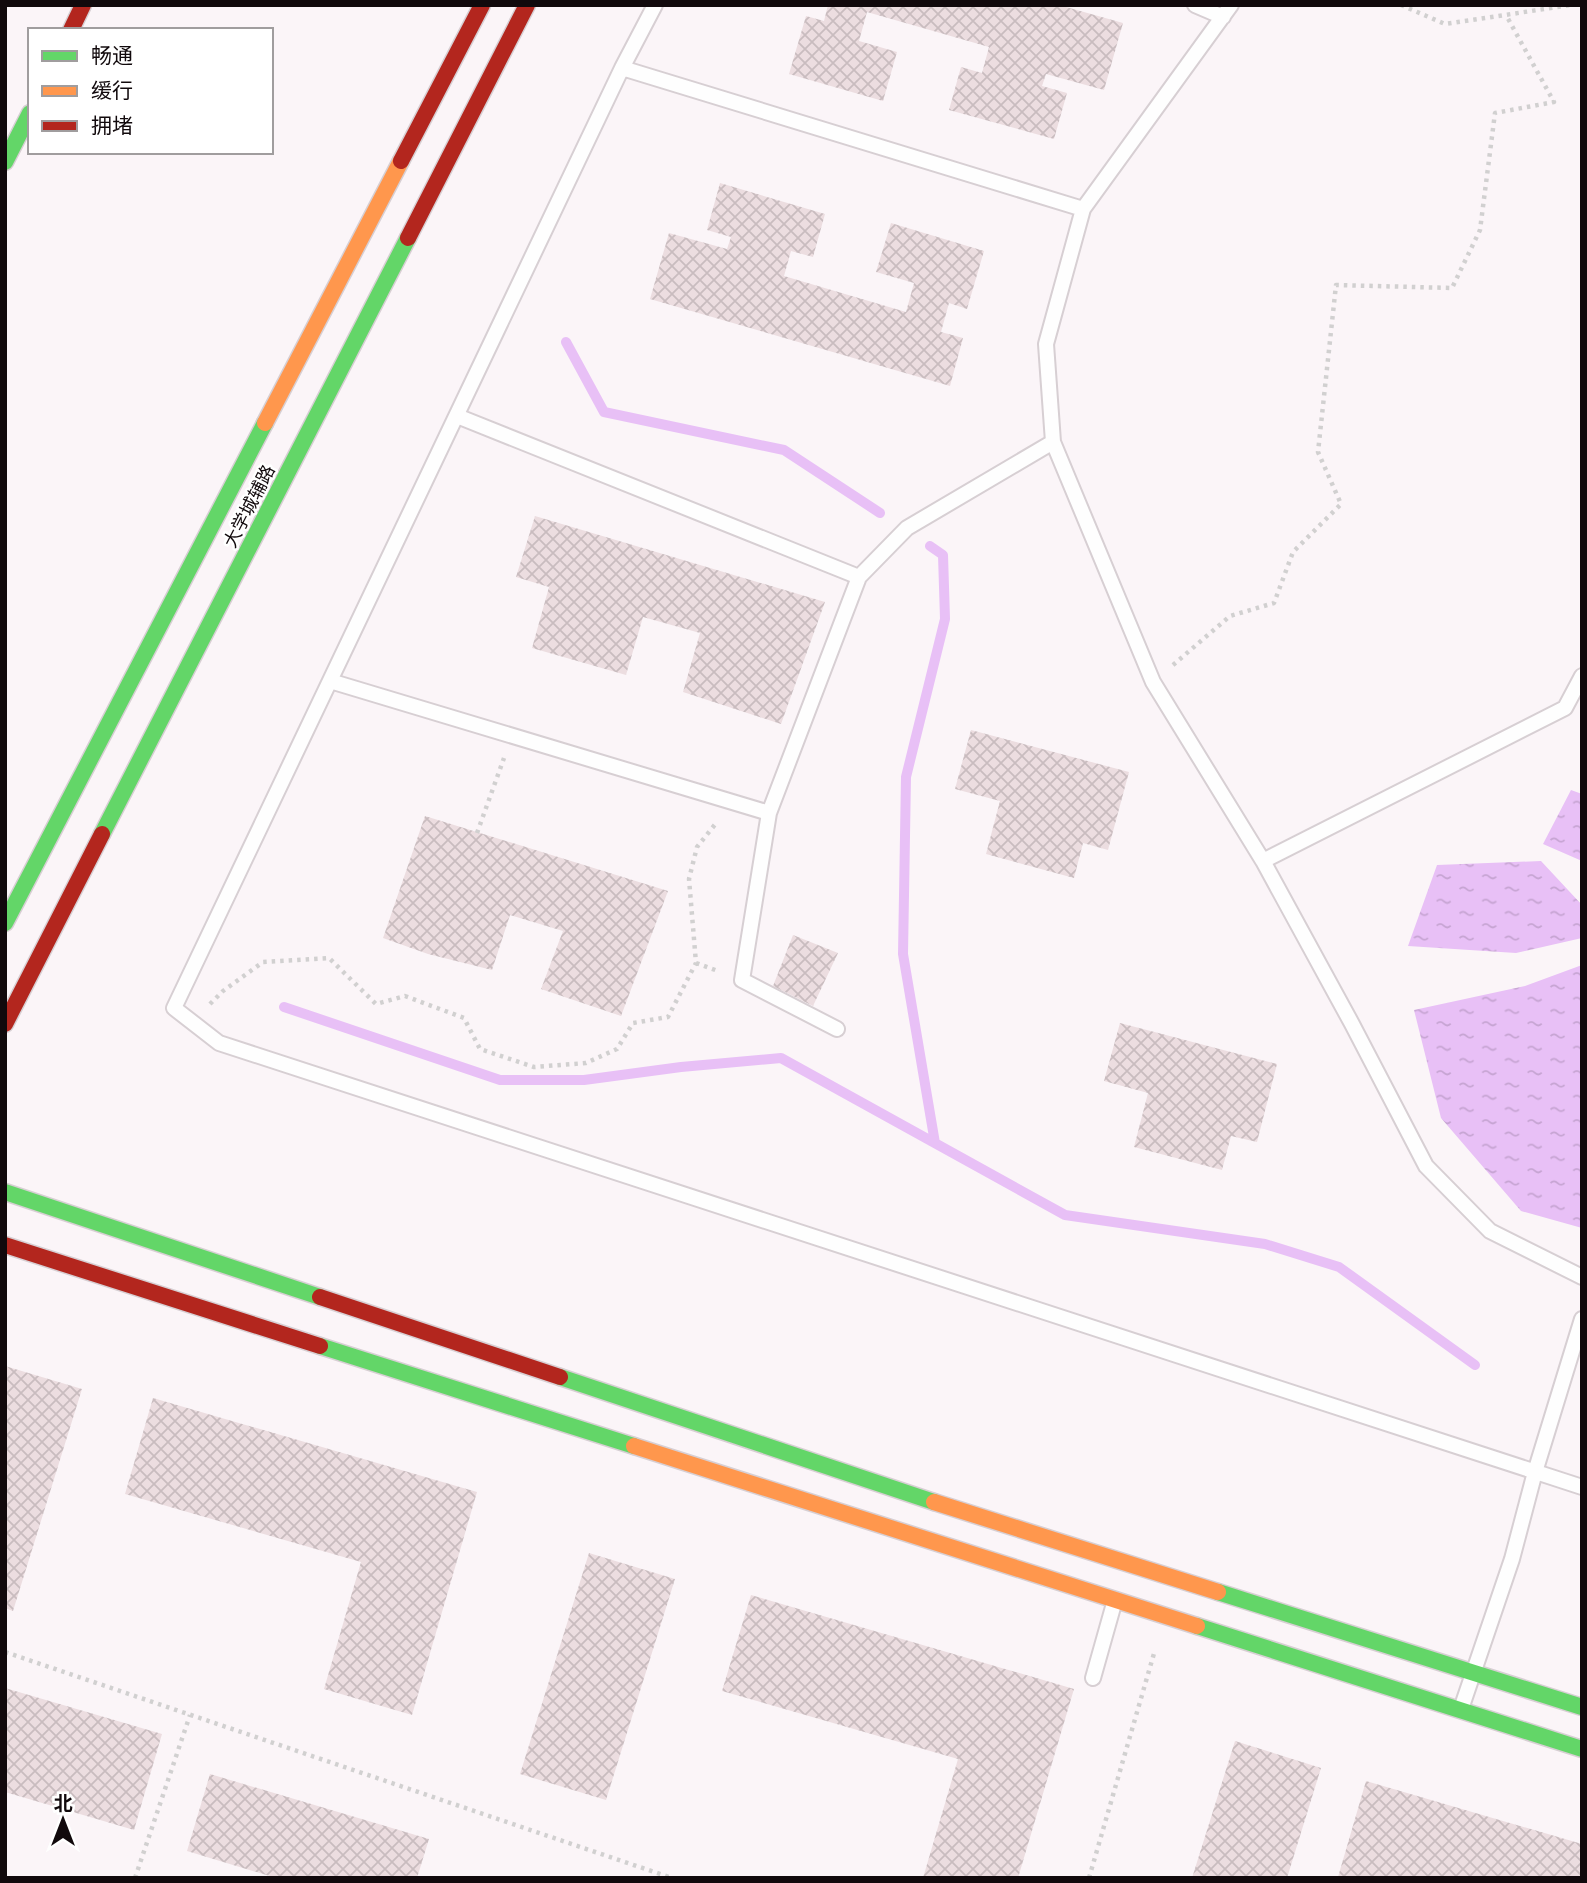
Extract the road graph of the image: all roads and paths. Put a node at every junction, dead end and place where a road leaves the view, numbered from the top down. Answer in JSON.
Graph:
{"nodes":[{"id":1,"x":83,"y":5,"type":"edge"},
{"id":2,"x":482,"y":5,"type":"edge"},
{"id":3,"x":527,"y":5,"type":"edge"},
{"id":4,"x":655,"y":5,"type":"edge"},
{"id":5,"x":1195,"y":5,"type":"edge"},
{"id":6,"x":1401,"y":5,"type":"edge"},
{"id":7,"x":1572,"y":5,"type":"edge"},
{"id":8,"x":1227,"y":11,"type":"edge"},
{"id":9,"x":1506,"y":15,"type":"junction"},
{"id":10,"x":72,"y":28,"type":"edge"},
{"id":11,"x":622,"y":68,"type":"junction"},
{"id":12,"x":28,"y":117,"type":"edge"},
{"id":13,"x":5,"y":162,"type":"edge"},
{"id":14,"x":1083,"y":209,"type":"junction"},
{"id":15,"x":457,"y":416,"type":"junction"},
{"id":16,"x":1053,"y":442,"type":"junction"},
{"id":17,"x":859,"y":578,"type":"junction"},
{"id":18,"x":1582,"y":676,"type":"edge"},
{"id":19,"x":330,"y":681,"type":"junction"},
{"id":20,"x":1153,"y":682,"type":"junction"},
{"id":21,"x":512,"y":736,"type":"junction"},
{"id":22,"x":733,"y":802,"type":"junction"},
{"id":23,"x":769,"y":813,"type":"junction"},
{"id":24,"x":477,"y":833,"type":"dead end"},
{"id":25,"x":1263,"y":861,"type":"junction"},
{"id":26,"x":5,"y":923,"type":"edge"},
{"id":27,"x":193,"y":1022,"type":"junction"},
{"id":28,"x":5,"y":1024,"type":"edge"},
{"id":29,"x":837,"y":1029,"type":"dead end"},
{"id":30,"x":5,"y":1192,"type":"edge"},
{"id":31,"x":5,"y":1245,"type":"edge"},
{"id":32,"x":1582,"y":1277,"type":"edge"},
{"id":33,"x":1582,"y":1319,"type":"edge"},
{"id":34,"x":1535,"y":1472,"type":"junction"},
{"id":35,"x":1582,"y":1487,"type":"edge"},
{"id":36,"x":1115,"y":1599,"type":"junction"},
{"id":37,"x":1165,"y":1614,"type":"junction"},
{"id":38,"x":5,"y":1652,"type":"edge"},
{"id":39,"x":1473,"y":1671,"type":"junction"},
{"id":40,"x":1093,"y":1678,"type":"dead end"},
{"id":41,"x":1582,"y":1707,"type":"edge"},
{"id":42,"x":1461,"y":1709,"type":"junction"},
{"id":43,"x":190,"y":1714,"type":"junction"},
{"id":44,"x":1582,"y":1749,"type":"edge"},
{"id":45,"x":135,"y":1878,"type":"edge"},
{"id":46,"x":673,"y":1878,"type":"edge"},
{"id":47,"x":1089,"y":1878,"type":"edge"}],
"edges":[{"from":1,"to":10,"type":"main road"},
{"from":2,"to":26,"type":"main road","name":"大学城辅路"},
{"from":3,"to":28,"type":"main road","name":"大学城辅路"},
{"from":4,"to":11,"type":"lane"},
{"from":5,"to":8,"type":"lane"},
{"from":6,"to":9,"type":"path"},
{"from":7,"to":9,"type":"path"},
{"from":8,"to":14,"type":"lane"},
{"from":9,"to":20,"type":"path"},
{"from":11,"to":14,"type":"lane"},
{"from":11,"to":15,"type":"lane"},
{"from":12,"to":13,"type":"main road"},
{"from":14,"to":16,"type":"lane"},
{"from":15,"to":17,"type":"lane"},
{"from":15,"to":19,"type":"lane"},
{"from":16,"to":17,"type":"lane"},
{"from":16,"to":20,"type":"lane"},
{"from":17,"to":23,"type":"lane"},
{"from":18,"to":25,"type":"lane"},
{"from":19,"to":21,"type":"lane"},
{"from":19,"to":27,"type":"lane"},
{"from":20,"to":25,"type":"lane"},
{"from":21,"to":22,"type":"lane"},
{"from":21,"to":24,"type":"path"},
{"from":22,"to":23,"type":"lane"},
{"from":22,"to":27,"type":"path"},
{"from":23,"to":29,"type":"lane"},
{"from":25,"to":32,"type":"lane"},
{"from":27,"to":34,"type":"lane"},
{"from":30,"to":39,"type":"main road"},
{"from":31,"to":36,"type":"main road"},
{"from":33,"to":34,"type":"lane"},
{"from":34,"to":35,"type":"lane"},
{"from":34,"to":39,"type":"lane"},
{"from":36,"to":37,"type":"main road"},
{"from":36,"to":40,"type":"lane"},
{"from":37,"to":42,"type":"main road"},
{"from":37,"to":47,"type":"path"},
{"from":38,"to":43,"type":"path"},
{"from":39,"to":41,"type":"main road"},
{"from":39,"to":42,"type":"lane"},
{"from":42,"to":44,"type":"main road"},
{"from":43,"to":45,"type":"path"},
{"from":43,"to":46,"type":"path"}]}
